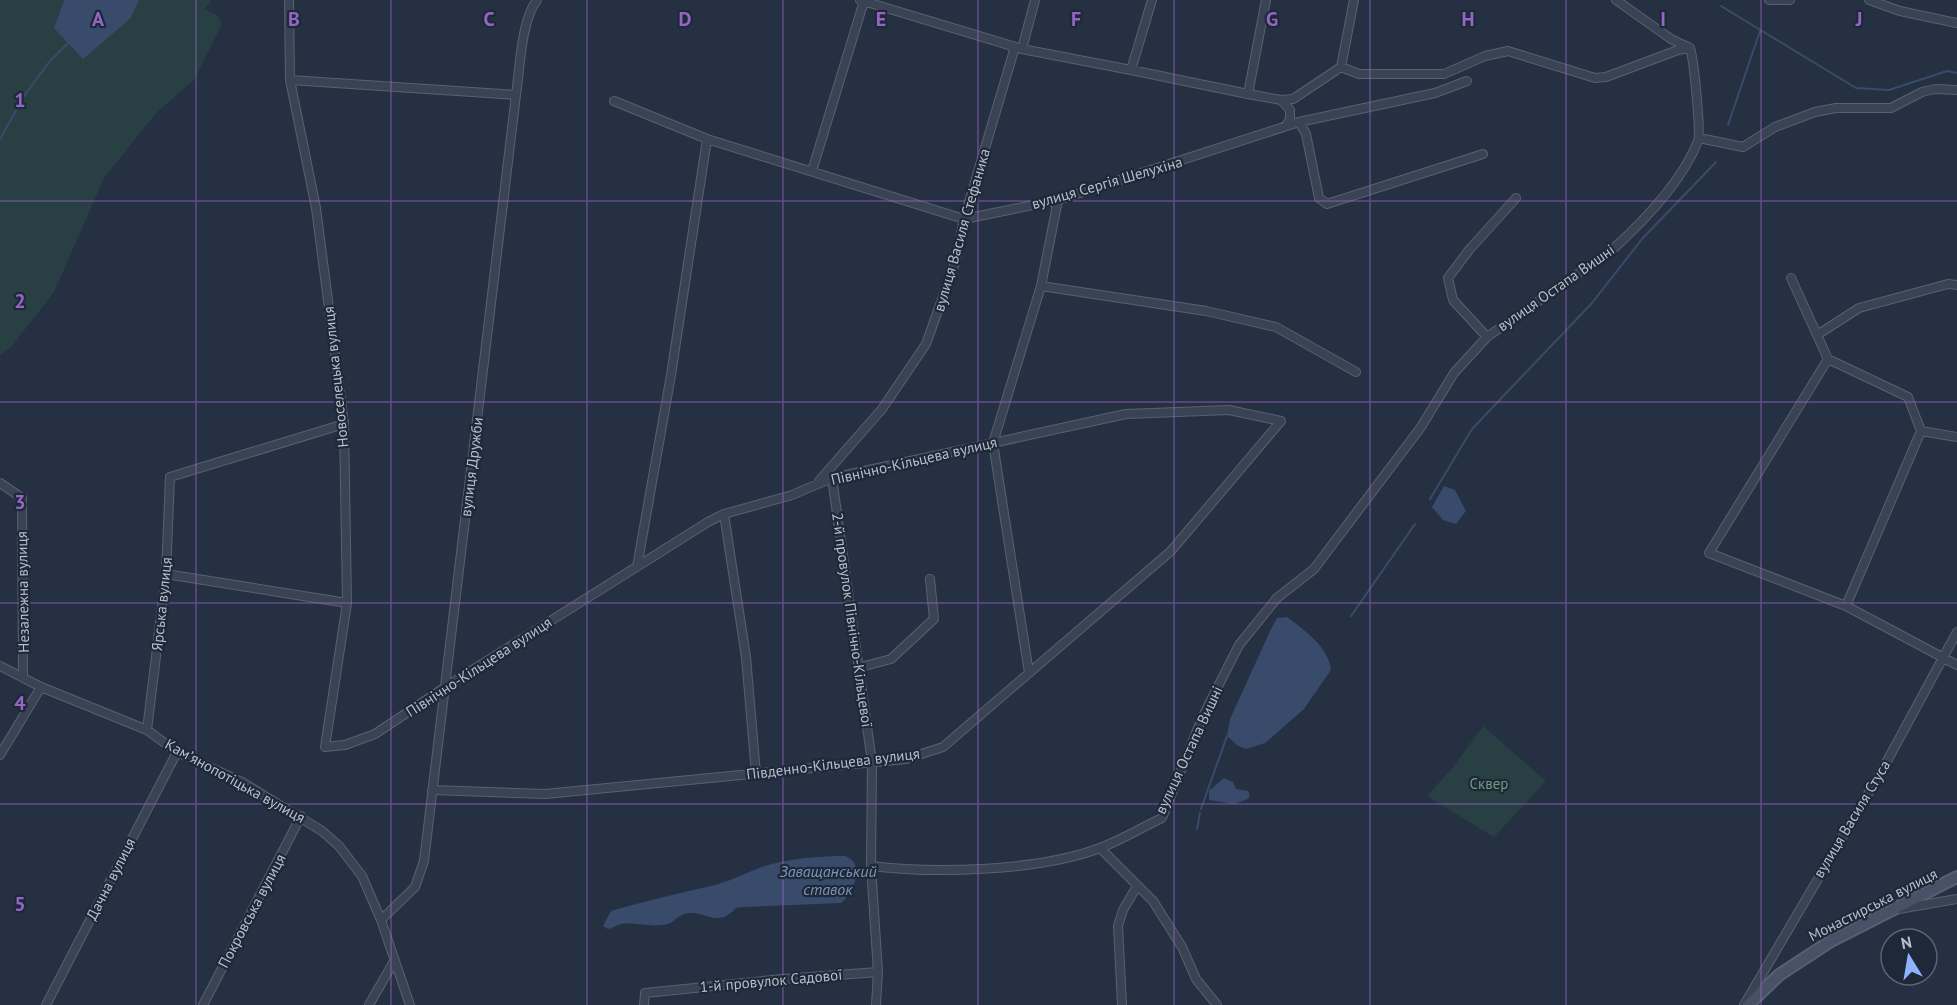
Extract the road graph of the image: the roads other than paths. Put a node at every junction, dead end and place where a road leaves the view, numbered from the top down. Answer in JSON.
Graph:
{"nodes":[{"id":1,"x":289,"y":0,"type":"edge"},
{"id":2,"x":537,"y":0,"type":"edge"},
{"id":3,"x":1035,"y":0,"type":"edge"},
{"id":4,"x":1152,"y":0,"type":"edge"},
{"id":5,"x":1266,"y":0,"type":"edge"},
{"id":6,"x":1354,"y":0,"type":"edge"},
{"id":7,"x":1616,"y":0,"type":"edge"},
{"id":8,"x":1769,"y":0,"type":"edge"},
{"id":9,"x":1790,"y":0,"type":"edge"},
{"id":10,"x":1869,"y":0,"type":"edge"},
{"id":11,"x":861,"y":1,"type":"edge"},
{"id":12,"x":1957,"y":23,"type":"edge"},
{"id":13,"x":1019,"y":48,"type":"junction"},
{"id":14,"x":1690,"y":48,"type":"junction"},
{"id":15,"x":1341,"y":67,"type":"junction"},
{"id":16,"x":1131,"y":70,"type":"junction"},
{"id":17,"x":290,"y":80,"type":"junction"},
{"id":18,"x":1467,"y":81,"type":"dead end"},
{"id":19,"x":1957,"y":90,"type":"edge"},
{"id":20,"x":516,"y":94,"type":"junction"},
{"id":21,"x":1248,"y":94,"type":"junction"},
{"id":22,"x":1281,"y":100,"type":"junction"},
{"id":23,"x":614,"y":101,"type":"dead end"},
{"id":24,"x":1299,"y":122,"type":"junction"},
{"id":25,"x":1286,"y":126,"type":"junction"},
{"id":26,"x":1699,"y":138,"type":"junction"},
{"id":27,"x":707,"y":139,"type":"junction"},
{"id":28,"x":1483,"y":154,"type":"dead end"},
{"id":29,"x":812,"y":171,"type":"junction"},
{"id":30,"x":1516,"y":198,"type":"dead end"},
{"id":31,"x":1058,"y":200,"type":"junction"},
{"id":32,"x":964,"y":219,"type":"junction"},
{"id":33,"x":1791,"y":278,"type":"dead end"},
{"id":34,"x":1957,"y":285,"type":"edge"},
{"id":35,"x":1041,"y":286,"type":"junction"},
{"id":36,"x":1817,"y":335,"type":"junction"},
{"id":37,"x":1487,"y":337,"type":"junction"},
{"id":38,"x":1828,"y":359,"type":"junction"},
{"id":39,"x":1356,"y":372,"type":"dead end"},
{"id":40,"x":1281,"y":421,"type":"joint"},
{"id":41,"x":344,"y":424,"type":"junction"},
{"id":42,"x":1921,"y":431,"type":"junction"},
{"id":43,"x":1957,"y":436,"type":"edge"},
{"id":44,"x":993,"y":443,"type":"junction"},
{"id":45,"x":832,"y":477,"type":"junction"},
{"id":46,"x":0,"y":483,"type":"edge"},
{"id":47,"x":816,"y":484,"type":"junction"},
{"id":48,"x":724,"y":514,"type":"junction"},
{"id":49,"x":637,"y":567,"type":"junction"},
{"id":50,"x":166,"y":574,"type":"junction"},
{"id":51,"x":930,"y":579,"type":"dead end"},
{"id":52,"x":347,"y":603,"type":"junction"},
{"id":53,"x":1846,"y":606,"type":"junction"},
{"id":54,"x":1957,"y":632,"type":"edge"},
{"id":55,"x":1943,"y":657,"type":"junction"},
{"id":56,"x":1957,"y":665,"type":"edge"},
{"id":57,"x":0,"y":666,"type":"edge"},
{"id":58,"x":861,"y":667,"type":"junction"},
{"id":59,"x":1029,"y":674,"type":"junction"},
{"id":60,"x":23,"y":677,"type":"junction"},
{"id":61,"x":447,"y":686,"type":"junction"},
{"id":62,"x":41,"y":687,"type":"junction"},
{"id":63,"x":147,"y":730,"type":"junction"},
{"id":64,"x":326,"y":747,"type":"joint"},
{"id":65,"x":177,"y":752,"type":"junction"},
{"id":66,"x":0,"y":755,"type":"edge"},
{"id":67,"x":872,"y":762,"type":"junction"},
{"id":68,"x":756,"y":774,"type":"junction"},
{"id":69,"x":432,"y":790,"type":"junction"},
{"id":70,"x":302,"y":816,"type":"junction"},
{"id":71,"x":1100,"y":848,"type":"junction"},
{"id":72,"x":871,"y":866,"type":"junction"},
{"id":73,"x":1957,"y":878,"type":"edge"},
{"id":74,"x":1137,"y":886,"type":"junction"},
{"id":75,"x":1957,"y":899,"type":"edge"},
{"id":76,"x":1891,"y":910,"type":"junction"},
{"id":77,"x":381,"y":920,"type":"junction"},
{"id":78,"x":393,"y":963,"type":"junction"},
{"id":79,"x":878,"y":972,"type":"junction"},
{"id":80,"x":46,"y":1005,"type":"edge"},
{"id":81,"x":202,"y":1005,"type":"edge"},
{"id":82,"x":369,"y":1005,"type":"edge"},
{"id":83,"x":410,"y":1005,"type":"edge"},
{"id":84,"x":645,"y":1005,"type":"edge"},
{"id":85,"x":876,"y":1005,"type":"edge"},
{"id":86,"x":1122,"y":1005,"type":"edge"},
{"id":87,"x":1217,"y":1005,"type":"edge"},
{"id":88,"x":1746,"y":1005,"type":"edge"}],
"edges":[{"from":1,"to":17,"type":"street","name":"Новоселецька вулиця"},
{"from":2,"to":20,"type":"street","name":"вулиця Дружби"},
{"from":3,"to":13,"type":"street"},
{"from":4,"to":16,"type":"street"},
{"from":5,"to":21,"type":"street"},
{"from":6,"to":15,"type":"street"},
{"from":7,"to":14,"type":"street"},
{"from":8,"to":9,"type":"street"},
{"from":10,"to":12,"type":"street"},
{"from":11,"to":13,"type":"street"},
{"from":11,"to":29,"type":"street"},
{"from":13,"to":16,"type":"street"},
{"from":13,"to":32,"type":"street","name":"вулиця Василя Стефаника"},
{"from":14,"to":15,"type":"street"},
{"from":14,"to":26,"type":"street"},
{"from":15,"to":22,"type":"street"},
{"from":16,"to":21,"type":"street"},
{"from":17,"to":20,"type":"street"},
{"from":17,"to":41,"type":"street","name":"Новоселецька вулиця"},
{"from":18,"to":24,"type":"street","name":"вулиця Сергія Шелухіна"},
{"from":19,"to":26,"type":"street"},
{"from":20,"to":61,"type":"street","name":"вулиця Дружби"},
{"from":21,"to":22,"type":"street"},
{"from":22,"to":25,"type":"street"},
{"from":23,"to":27,"type":"street","name":"вулиця Сергія Шелухіна"},
{"from":24,"to":25,"type":"street","name":"вулиця Сергія Шелухіна"},
{"from":24,"to":28,"type":"street"},
{"from":25,"to":31,"type":"street","name":"вулиця Сергія Шелухіна"},
{"from":26,"to":37,"type":"street","name":"вулиця Остапа Вишні"},
{"from":27,"to":29,"type":"street","name":"вулиця Сергія Шелухіна"},
{"from":27,"to":49,"type":"street"},
{"from":29,"to":32,"type":"street","name":"вулиця Сергія Шелухіна"},
{"from":30,"to":37,"type":"street","name":"вулиця Остапа Вишні"},
{"from":31,"to":32,"type":"street","name":"вулиця Сергія Шелухіна"},
{"from":31,"to":35,"type":"street"},
{"from":32,"to":47,"type":"street","name":"вулиця Василя Стефаника"},
{"from":33,"to":36,"type":"street"},
{"from":34,"to":36,"type":"street"},
{"from":35,"to":39,"type":"street"},
{"from":35,"to":44,"type":"street"},
{"from":36,"to":38,"type":"street"},
{"from":37,"to":71,"type":"street","name":"вулиця Остапа Вишні"},
{"from":38,"to":42,"type":"street"},
{"from":38,"to":53,"type":"street"},
{"from":40,"to":44,"type":"street","name":"Північно-Кільцева вулиця"},
{"from":40,"to":59,"type":"street","name":"Південно-Кільцева вулиця"},
{"from":41,"to":50,"type":"street","name":"Ярська вулиця"},
{"from":41,"to":52,"type":"street","name":"Новоселецька вулиця"},
{"from":42,"to":43,"type":"street"},
{"from":42,"to":53,"type":"street"},
{"from":44,"to":45,"type":"street","name":"Північно-Кільцева вулиця"},
{"from":44,"to":59,"type":"street"},
{"from":45,"to":47,"type":"street","name":"Північно-Кільцева вулиця"},
{"from":45,"to":58,"type":"street","name":"2-й провулок Північно-Кільцевої"},
{"from":46,"to":60,"type":"street","name":"Незалежна вулиця"},
{"from":47,"to":48,"type":"street","name":"Північно-Кільцева вулиця"},
{"from":48,"to":49,"type":"street","name":"Північно-Кільцева вулиця"},
{"from":48,"to":68,"type":"street"},
{"from":49,"to":61,"type":"street","name":"Північно-Кільцева вулиця"},
{"from":50,"to":52,"type":"street"},
{"from":50,"to":63,"type":"street","name":"Ярська вулиця"},
{"from":51,"to":58,"type":"street"},
{"from":52,"to":64,"type":"street","name":"Новоселецька вулиця"},
{"from":53,"to":55,"type":"street"},
{"from":54,"to":55,"type":"street","name":"вулиця Василя Стуса"},
{"from":55,"to":56,"type":"street"},
{"from":55,"to":88,"type":"street","name":"вулиця Василя Стуса"},
{"from":57,"to":60,"type":"street","name":"Камʼянопотіцька вулиця"},
{"from":58,"to":67,"type":"street","name":"2-й провулок Північно-Кільцевої"},
{"from":59,"to":67,"type":"street","name":"Південно-Кільцева вулиця"},
{"from":60,"to":62,"type":"street","name":"Камʼянопотіцька вулиця"},
{"from":61,"to":64,"type":"street","name":"Північно-Кільцева вулиця"},
{"from":61,"to":69,"type":"street","name":"вулиця Дружби"},
{"from":62,"to":63,"type":"street","name":"Камʼянопотіцька вулиця"},
{"from":62,"to":66,"type":"street"},
{"from":63,"to":65,"type":"street","name":"Камʼянопотіцька вулиця"},
{"from":65,"to":70,"type":"street","name":"Камʼянопотіцька вулиця"},
{"from":65,"to":80,"type":"street","name":"Дачна вулиця"},
{"from":67,"to":68,"type":"street","name":"Південно-Кільцева вулиця"},
{"from":67,"to":72,"type":"street","name":"2-й провулок Північно-Кільцевої"},
{"from":68,"to":69,"type":"street","name":"Південно-Кільцева вулиця"},
{"from":69,"to":77,"type":"street","name":"вулиця Дружби"},
{"from":70,"to":77,"type":"street","name":"Камʼянопотіцька вулиця"},
{"from":70,"to":81,"type":"street","name":"Покровська вулиця"},
{"from":71,"to":72,"type":"street","name":"вулиця Остапа Вишні"},
{"from":71,"to":74,"type":"street"},
{"from":72,"to":79,"type":"street","name":"2-й провулок Північно-Кільцевої"},
{"from":73,"to":76,"type":"main road","name":"Монастирська вулиця"},
{"from":74,"to":86,"type":"street"},
{"from":74,"to":87,"type":"street"},
{"from":75,"to":76,"type":"street"},
{"from":76,"to":88,"type":"main road","name":"Монастирська вулиця"},
{"from":77,"to":78,"type":"street","name":"Камʼянопотіцька вулиця"},
{"from":78,"to":82,"type":"street"},
{"from":78,"to":83,"type":"street","name":"Камʼянопотіцька вулиця"},
{"from":79,"to":84,"type":"street","name":"1-й провулок Садової"},
{"from":79,"to":85,"type":"street"}]}
